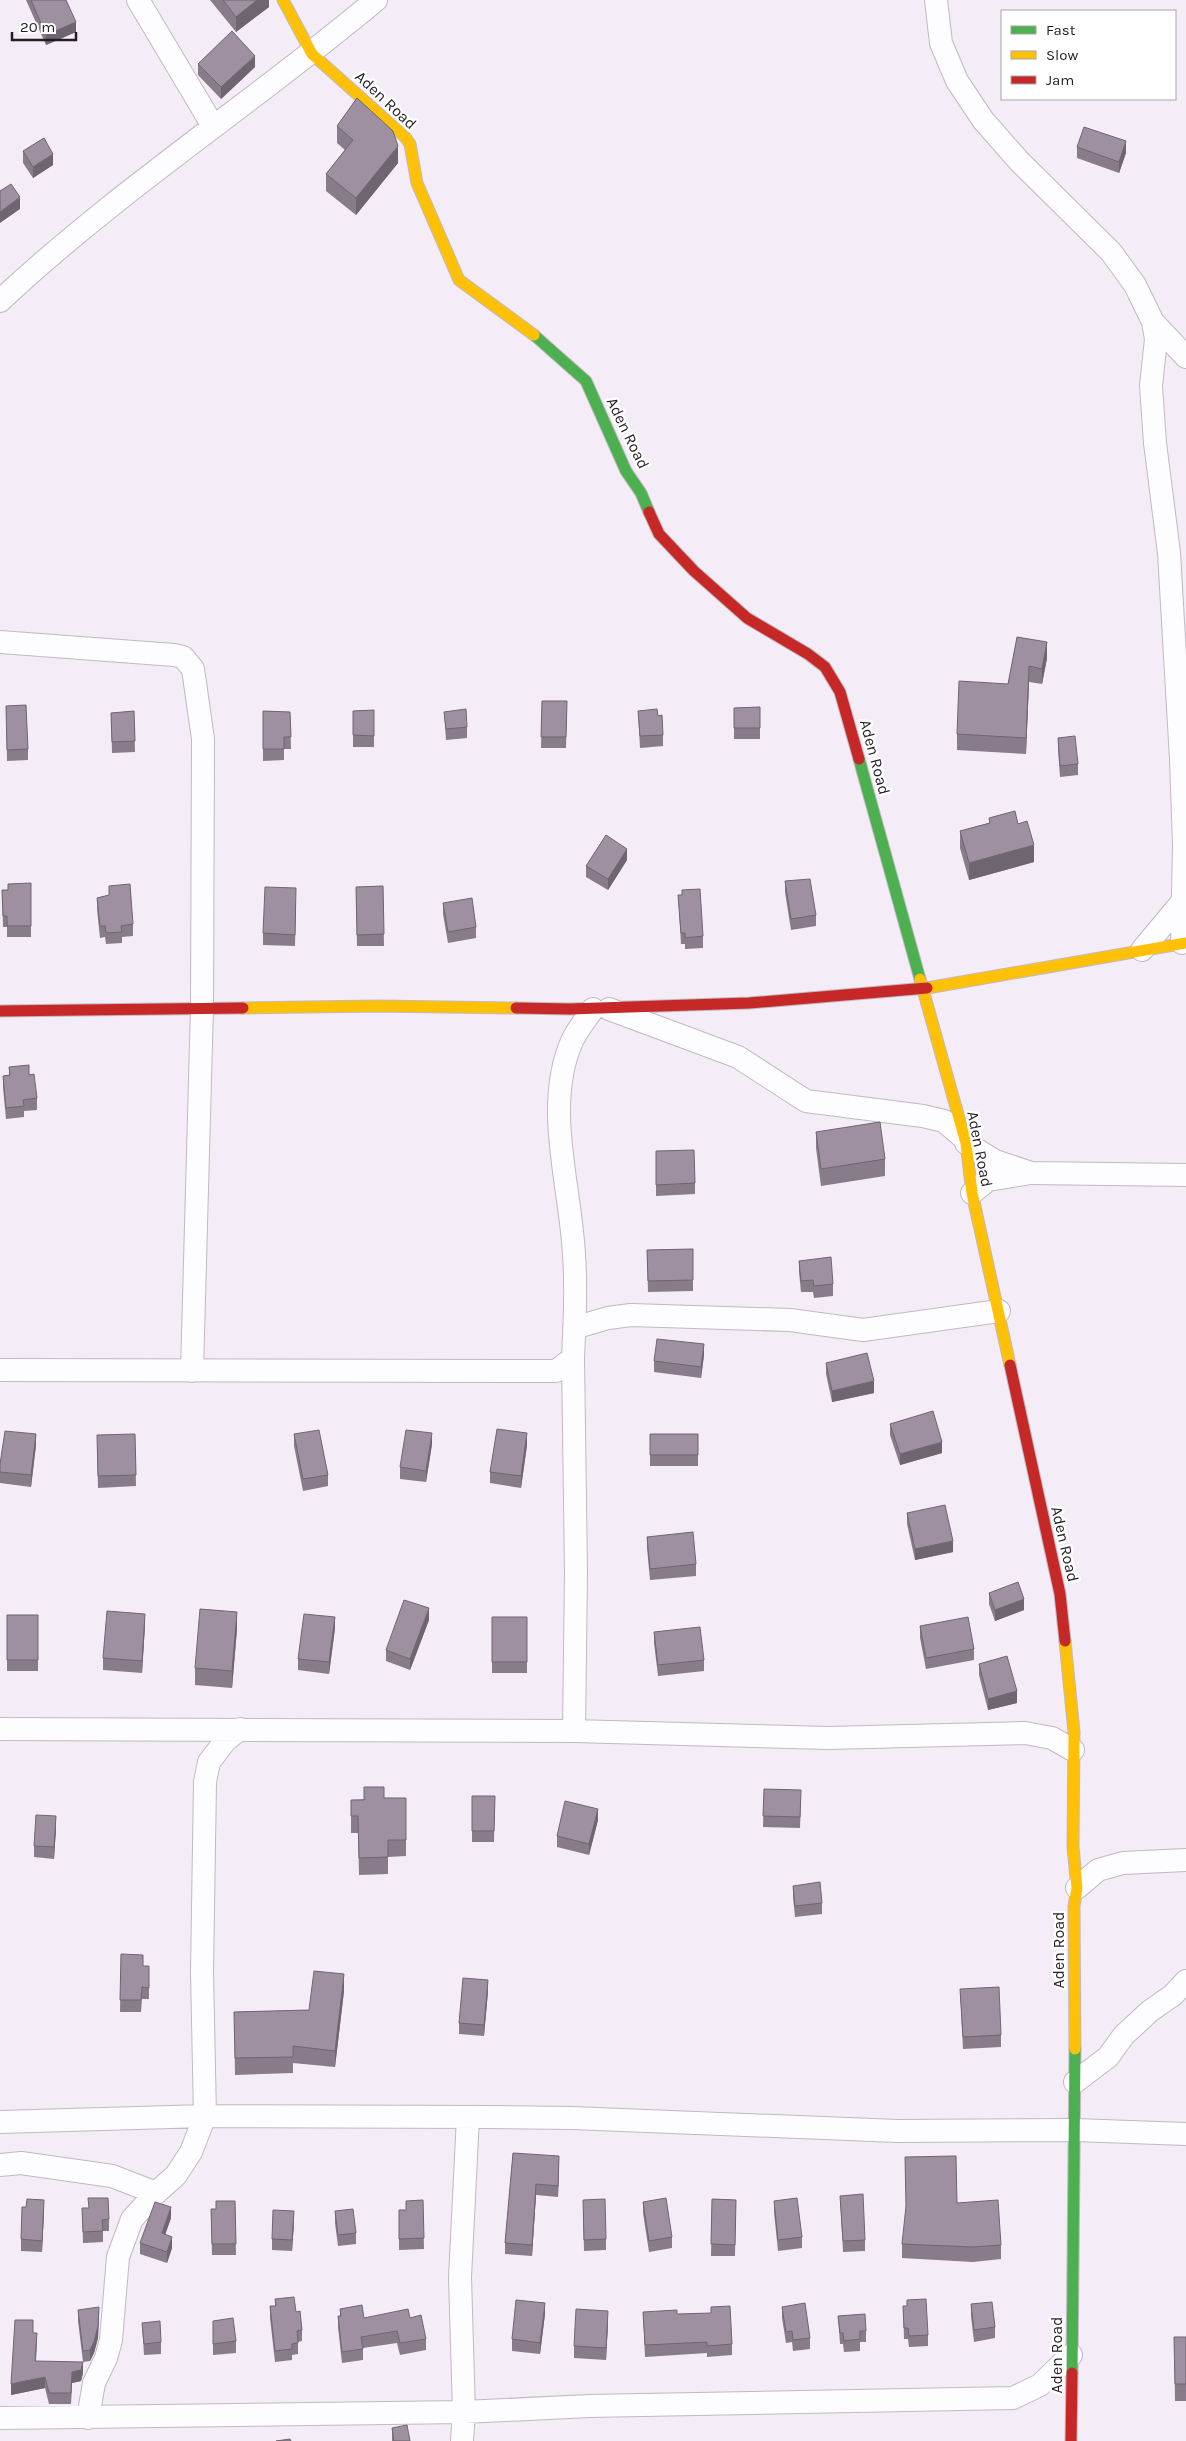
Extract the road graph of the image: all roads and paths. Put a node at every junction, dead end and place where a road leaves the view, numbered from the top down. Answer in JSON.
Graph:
{"nodes":[{"id":1,"x":138,"y":0,"type":"edge"},
{"id":2,"x":283,"y":0,"type":"edge"},
{"id":3,"x":376,"y":0,"type":"edge"},
{"id":4,"x":936,"y":0,"type":"edge"},
{"id":5,"x":312,"y":54,"type":"junction"},
{"id":6,"x":213,"y":126,"type":"junction"},
{"id":7,"x":0,"y":302,"type":"edge"},
{"id":8,"x":1153,"y":322,"type":"junction"},
{"id":9,"x":1186,"y":357,"type":"edge"},
{"id":10,"x":0,"y":642,"type":"edge"},
{"id":11,"x":1182,"y":902,"type":"junction"},
{"id":12,"x":1184,"y":943,"type":"edge"},
{"id":13,"x":1142,"y":950,"type":"junction"},
{"id":14,"x":922,"y":989,"type":"junction"},
{"id":15,"x":202,"y":1007,"type":"junction"},
{"id":16,"x":600,"y":1009,"type":"junction"},
{"id":17,"x":0,"y":1011,"type":"edge"},
{"id":18,"x":965,"y":1140,"type":"junction"},
{"id":19,"x":1031,"y":1173,"type":"junction"},
{"id":20,"x":1186,"y":1175,"type":"edge"},
{"id":21,"x":972,"y":1193,"type":"junction"},
{"id":22,"x":999,"y":1310,"type":"junction"},
{"id":23,"x":574,"y":1328,"type":"junction"},
{"id":24,"x":573,"y":1358,"type":"junction"},
{"id":25,"x":0,"y":1370,"type":"edge"},
{"id":26,"x":192,"y":1372,"type":"junction"},
{"id":27,"x":0,"y":1728,"type":"edge"},
{"id":28,"x":240,"y":1729,"type":"junction"},
{"id":29,"x":574,"y":1731,"type":"junction"},
{"id":30,"x":1073,"y":1750,"type":"junction"},
{"id":31,"x":1186,"y":1860,"type":"edge"},
{"id":32,"x":1077,"y":1888,"type":"junction"},
{"id":33,"x":1186,"y":1981,"type":"edge"},
{"id":34,"x":1075,"y":2082,"type":"junction"},
{"id":35,"x":205,"y":2116,"type":"junction"},
{"id":36,"x":468,"y":2117,"type":"junction"},
{"id":37,"x":0,"y":2122,"type":"edge"},
{"id":38,"x":1075,"y":2130,"type":"junction"},
{"id":39,"x":1186,"y":2134,"type":"edge"},
{"id":40,"x":0,"y":2165,"type":"edge"},
{"id":41,"x":156,"y":2193,"type":"junction"},
{"id":42,"x":1072,"y":2355,"type":"junction"},
{"id":43,"x":464,"y":2412,"type":"junction"},
{"id":44,"x":0,"y":2418,"type":"edge"},
{"id":45,"x":88,"y":2418,"type":"junction"},
{"id":46,"x":462,"y":2441,"type":"edge"},
{"id":47,"x":1071,"y":2441,"type":"edge"}],
"edges":[{"from":1,"to":6,"type":"street"},
{"from":2,"to":5,"type":"street"},
{"from":3,"to":5,"type":"street"},
{"from":4,"to":8,"type":"street"},
{"from":5,"to":6,"type":"street"},
{"from":5,"to":14,"type":"street","name":"Aden Road"},
{"from":6,"to":7,"type":"street"},
{"from":8,"to":9,"type":"street"},
{"from":8,"to":11,"type":"street"},
{"from":10,"to":15,"type":"street"},
{"from":11,"to":12,"type":"street"},
{"from":11,"to":13,"type":"street"},
{"from":12,"to":13,"type":"street"},
{"from":13,"to":14,"type":"street"},
{"from":14,"to":16,"type":"street"},
{"from":14,"to":18,"type":"street","name":"Aden Road"},
{"from":15,"to":16,"type":"street"},
{"from":15,"to":17,"type":"street"},
{"from":15,"to":26,"type":"street"},
{"from":16,"to":18,"type":"street"},
{"from":16,"to":23,"type":"street"},
{"from":18,"to":19,"type":"street"},
{"from":18,"to":21,"type":"street","name":"Aden Road"},
{"from":19,"to":20,"type":"street"},
{"from":19,"to":21,"type":"street"},
{"from":21,"to":22,"type":"street","name":"Aden Road"},
{"from":22,"to":23,"type":"street"},
{"from":22,"to":30,"type":"street","name":"Aden Road"},
{"from":23,"to":24,"type":"street"},
{"from":24,"to":26,"type":"street"},
{"from":24,"to":29,"type":"street"},
{"from":25,"to":26,"type":"street"},
{"from":27,"to":28,"type":"street"},
{"from":28,"to":29,"type":"street"},
{"from":28,"to":35,"type":"street"},
{"from":29,"to":30,"type":"street"},
{"from":30,"to":32,"type":"street","name":"Aden Road"},
{"from":31,"to":32,"type":"street"},
{"from":32,"to":34,"type":"street","name":"Aden Road"},
{"from":33,"to":34,"type":"street"},
{"from":34,"to":38,"type":"street","name":"Aden Road"},
{"from":35,"to":36,"type":"street"},
{"from":35,"to":37,"type":"street"},
{"from":35,"to":41,"type":"street"},
{"from":36,"to":38,"type":"street"},
{"from":36,"to":43,"type":"street"},
{"from":38,"to":39,"type":"street"},
{"from":38,"to":42,"type":"street","name":"Aden Road"},
{"from":40,"to":41,"type":"street"},
{"from":41,"to":45,"type":"street"},
{"from":42,"to":43,"type":"street"},
{"from":42,"to":47,"type":"street","name":"Aden Road"},
{"from":43,"to":45,"type":"street"},
{"from":43,"to":46,"type":"street"},
{"from":44,"to":45,"type":"street"}]}
